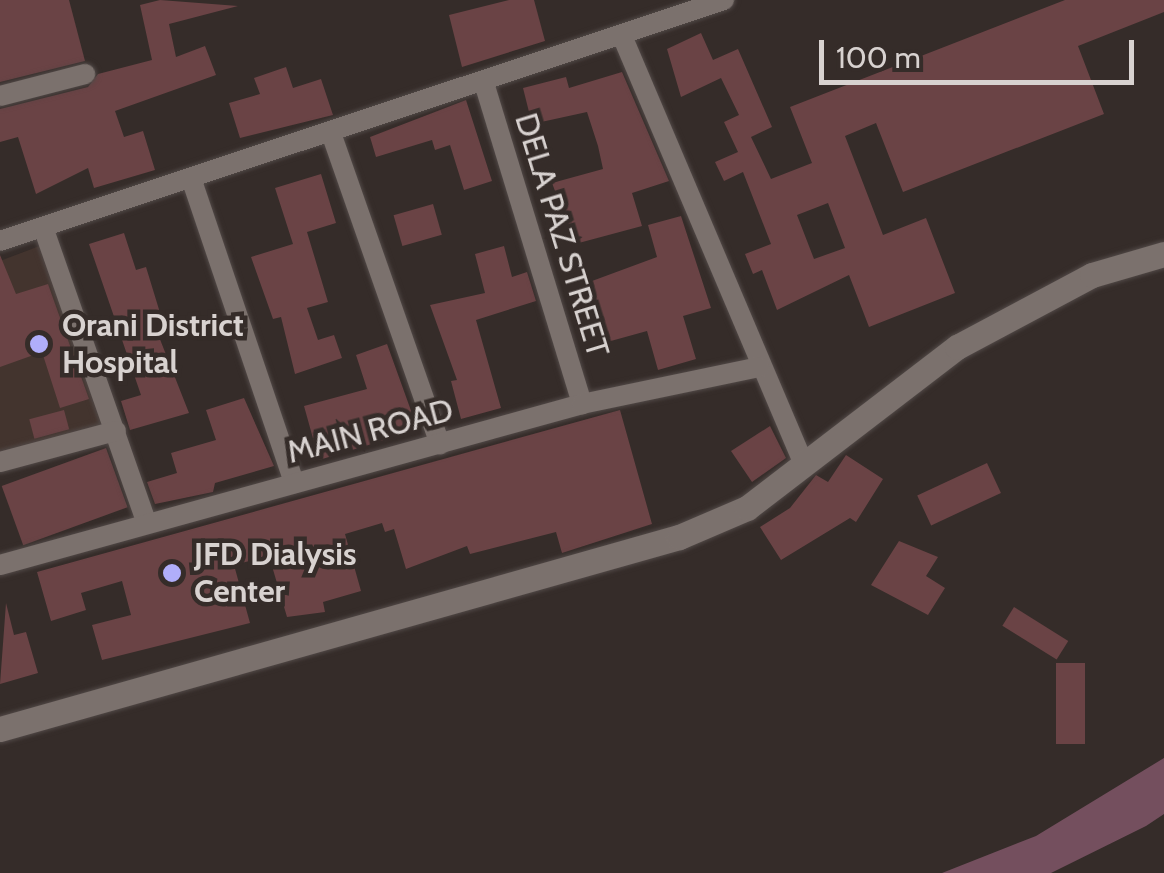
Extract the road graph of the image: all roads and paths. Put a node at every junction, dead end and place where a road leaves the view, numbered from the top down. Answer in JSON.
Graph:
{"nodes":[{"id":1,"x":724,"y":0,"type":"edge"},
{"id":2,"x":623,"y":38,"type":"junction"},
{"id":3,"x":85,"y":74,"type":"dead end"},
{"id":4,"x":484,"y":83,"type":"junction"},
{"id":5,"x":0,"y":96,"type":"edge"},
{"id":6,"x":331,"y":134,"type":"junction"},
{"id":7,"x":191,"y":178,"type":"junction"},
{"id":8,"x":43,"y":227,"type":"junction"},
{"id":9,"x":0,"y":241,"type":"edge"},
{"id":10,"x":1164,"y":254,"type":"edge"},
{"id":11,"x":759,"y":367,"type":"junction"},
{"id":12,"x":582,"y":404,"type":"junction"},
{"id":13,"x":116,"y":431,"type":"junction"},
{"id":14,"x":440,"y":444,"type":"junction"},
{"id":15,"x":0,"y":462,"type":"edge"},
{"id":16,"x":803,"y":462,"type":"junction"},
{"id":17,"x":294,"y":483,"type":"junction"},
{"id":18,"x":146,"y":521,"type":"junction"},
{"id":19,"x":0,"y":565,"type":"edge"},
{"id":20,"x":0,"y":729,"type":"edge"}],
"edges":[{"from":1,"to":2,"type":"street"},
{"from":2,"to":4,"type":"street"},
{"from":2,"to":11,"type":"street"},
{"from":3,"to":5,"type":"street"},
{"from":4,"to":6,"type":"street"},
{"from":4,"to":12,"type":"street","name":"DELA PAZ STREET"},
{"from":6,"to":7,"type":"street"},
{"from":6,"to":14,"type":"street"},
{"from":7,"to":8,"type":"street"},
{"from":7,"to":17,"type":"street"},
{"from":8,"to":9,"type":"street"},
{"from":8,"to":13,"type":"street"},
{"from":10,"to":16,"type":"street"},
{"from":11,"to":12,"type":"street","name":"MAIN ROAD"},
{"from":11,"to":16,"type":"street"},
{"from":12,"to":14,"type":"street","name":"MAIN ROAD"},
{"from":13,"to":15,"type":"street"},
{"from":13,"to":18,"type":"street"},
{"from":14,"to":17,"type":"street","name":"MAIN ROAD"},
{"from":16,"to":20,"type":"street"},
{"from":17,"to":18,"type":"street","name":"MAIN ROAD"},
{"from":18,"to":19,"type":"street","name":"MAIN ROAD"}]}
